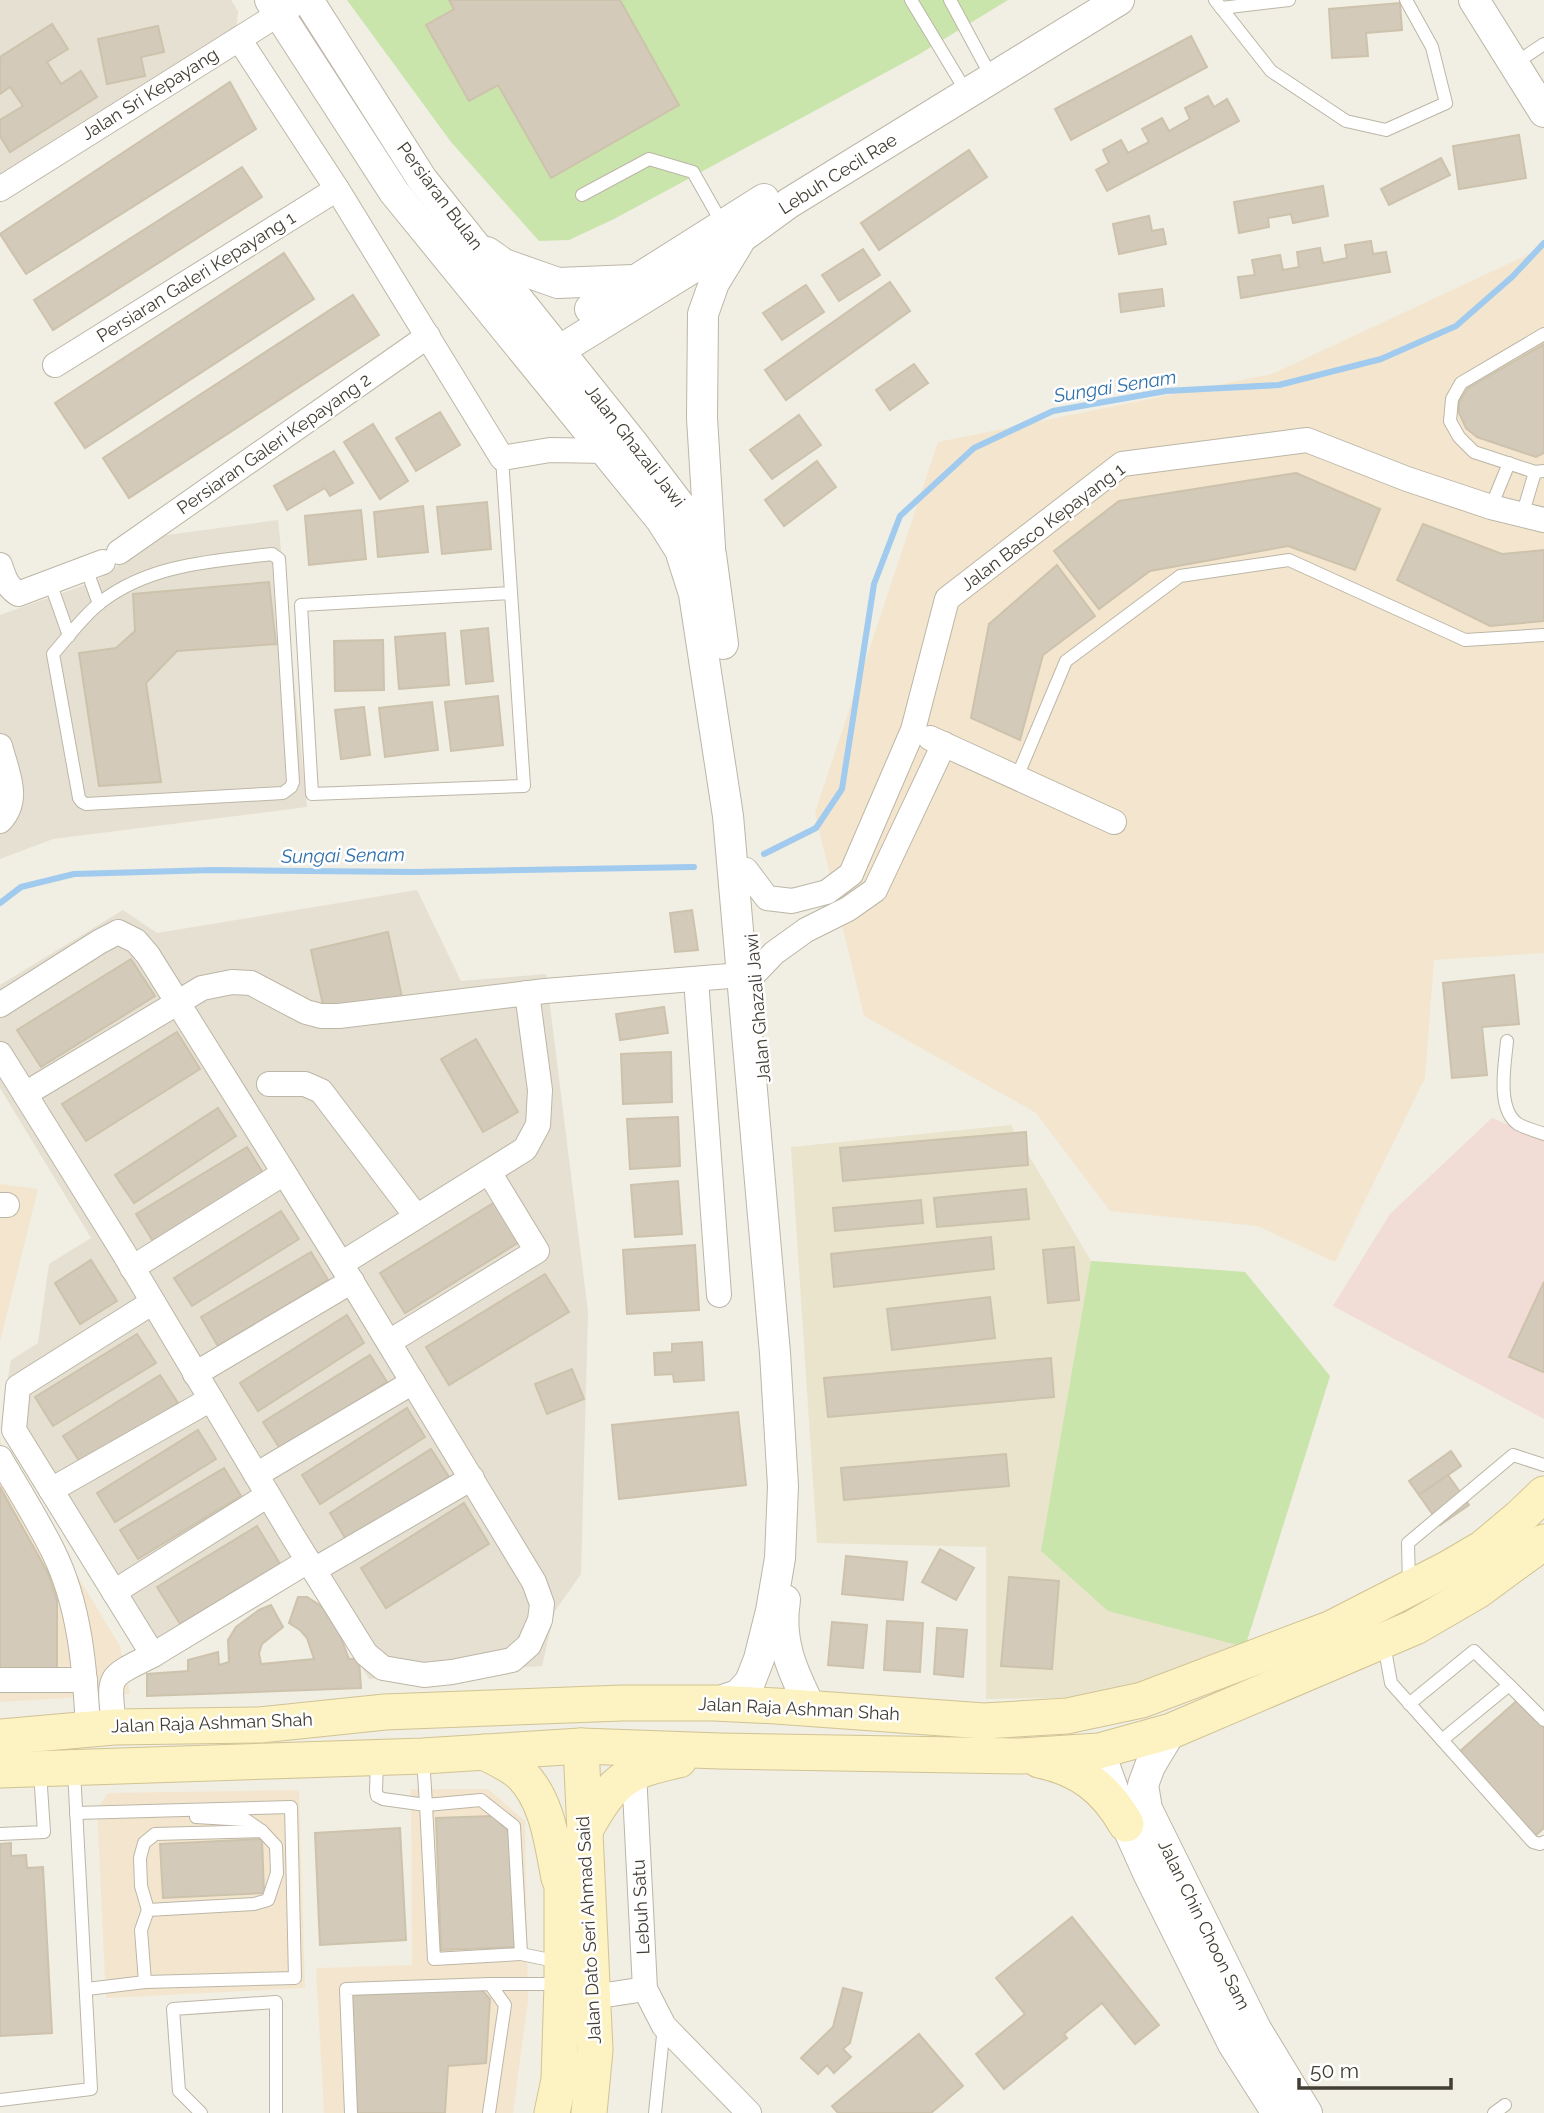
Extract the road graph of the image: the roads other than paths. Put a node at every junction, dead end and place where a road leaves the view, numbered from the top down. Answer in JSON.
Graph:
{"nodes":[{"id":1,"x":308,"y":0,"type":"edge"},
{"id":2,"x":911,"y":0,"type":"edge"},
{"id":3,"x":950,"y":0,"type":"edge"},
{"id":4,"x":1091,"y":0,"type":"edge"},
{"id":5,"x":1119,"y":0,"type":"edge"},
{"id":6,"x":1289,"y":0,"type":"edge"},
{"id":7,"x":1406,"y":0,"type":"edge"},
{"id":8,"x":1474,"y":0,"type":"edge"},
{"id":9,"x":1498,"y":0,"type":"edge"},
{"id":10,"x":1218,"y":4,"type":"edge"},
{"id":11,"x":283,"y":5,"type":"edge"},
{"id":12,"x":239,"y":39,"type":"junction"},
{"id":13,"x":1534,"y":57,"type":"edge"},
{"id":14,"x":989,"y":71,"type":"junction"},
{"id":15,"x":963,"y":87,"type":"junction"},
{"id":16,"x":1544,"y":112,"type":"edge"},
{"id":17,"x":0,"y":189,"type":"edge"},
{"id":18,"x":337,"y":189,"type":"junction"},
{"id":19,"x":582,"y":195,"type":"dead end"},
{"id":20,"x":732,"y":232,"type":"junction"},
{"id":21,"x":478,"y":246,"type":"junction"},
{"id":22,"x":463,"y":274,"type":"junction"},
{"id":23,"x":634,"y":280,"type":"junction"},
{"id":24,"x":1544,"y":334,"type":"edge"},
{"id":25,"x":428,"y":337,"type":"junction"},
{"id":26,"x":554,"y":345,"type":"junction"},
{"id":27,"x":55,"y":365,"type":"dead end"},
{"id":28,"x":606,"y":451,"type":"junction"},
{"id":29,"x":502,"y":458,"type":"junction"},
{"id":30,"x":1509,"y":464,"type":"junction"},
{"id":31,"x":1539,"y":472,"type":"edge"},
{"id":32,"x":1491,"y":508,"type":"junction"},
{"id":33,"x":1533,"y":518,"type":"edge"},
{"id":34,"x":681,"y":553,"type":"junction"},
{"id":35,"x":710,"y":555,"type":"junction"},
{"id":36,"x":103,"y":561,"type":"junction"},
{"id":37,"x":0,"y":565,"type":"edge"},
{"id":38,"x":50,"y":582,"type":"junction"},
{"id":39,"x":5,"y":592,"type":"edge"},
{"id":40,"x":511,"y":593,"type":"junction"},
{"id":41,"x":99,"y":604,"type":"junction"},
{"id":42,"x":1544,"y":635,"type":"edge"},
{"id":43,"x":69,"y":636,"type":"junction"},
{"id":44,"x":913,"y":730,"type":"junction"},
{"id":45,"x":944,"y":744,"type":"junction"},
{"id":46,"x":0,"y":746,"type":"edge"},
{"id":47,"x":1017,"y":778,"type":"junction"},
{"id":48,"x":0,"y":821,"type":"edge"},
{"id":49,"x":1114,"y":822,"type":"dead end"},
{"id":50,"x":746,"y":870,"type":"junction"},
{"id":51,"x":748,"y":974,"type":"junction"},
{"id":52,"x":696,"y":979,"type":"junction"},
{"id":53,"x":527,"y":993,"type":"junction"},
{"id":54,"x":178,"y":1002,"type":"junction"},
{"id":55,"x":0,"y":1004,"type":"edge"},
{"id":56,"x":1507,"y":1041,"type":"dead end"},
{"id":57,"x":0,"y":1054,"type":"edge"},
{"id":58,"x":269,"y":1084,"type":"dead end"},
{"id":59,"x":25,"y":1094,"type":"junction"},
{"id":60,"x":1544,"y":1134,"type":"edge"},
{"id":61,"x":489,"y":1172,"type":"junction"},
{"id":62,"x":284,"y":1173,"type":"junction"},
{"id":63,"x":416,"y":1216,"type":"junction"},
{"id":64,"x":132,"y":1268,"type":"junction"},
{"id":65,"x":346,"y":1272,"type":"junction"},
{"id":66,"x":719,"y":1295,"type":"dead end"},
{"id":67,"x":153,"y":1302,"type":"junction"},
{"id":68,"x":389,"y":1342,"type":"junction"},
{"id":69,"x":195,"y":1374,"type":"junction"},
{"id":70,"x":413,"y":1382,"type":"junction"},
{"id":71,"x":211,"y":1399,"type":"junction"},
{"id":72,"x":0,"y":1458,"type":"edge"},
{"id":73,"x":1544,"y":1465,"type":"edge"},
{"id":74,"x":472,"y":1478,"type":"junction"},
{"id":75,"x":262,"y":1485,"type":"junction"},
{"id":76,"x":51,"y":1490,"type":"junction"},
{"id":77,"x":1544,"y":1494,"type":"edge"},
{"id":78,"x":1544,"y":1542,"type":"edge"},
{"id":79,"x":311,"y":1565,"type":"junction"},
{"id":80,"x":1409,"y":1589,"type":"junction"},
{"id":81,"x":114,"y":1592,"type":"junction"},
{"id":82,"x":1384,"y":1640,"type":"junction"},
{"id":83,"x":153,"y":1655,"type":"junction"},
{"id":84,"x":1239,"y":1664,"type":"junction"},
{"id":85,"x":383,"y":1668,"type":"junction"},
{"id":86,"x":0,"y":1680,"type":"edge"},
{"id":87,"x":85,"y":1680,"type":"junction"},
{"id":88,"x":1509,"y":1685,"type":"junction"},
{"id":89,"x":714,"y":1703,"type":"junction"},
{"id":90,"x":1409,"y":1704,"type":"junction"},
{"id":91,"x":811,"y":1709,"type":"junction"},
{"id":92,"x":385,"y":1712,"type":"junction"},
{"id":93,"x":1544,"y":1720,"type":"edge"},
{"id":94,"x":260,"y":1725,"type":"junction"},
{"id":95,"x":101,"y":1727,"type":"junction"},
{"id":96,"x":1171,"y":1731,"type":"junction"},
{"id":97,"x":7,"y":1737,"type":"edge"},
{"id":98,"x":1442,"y":1740,"type":"junction"},
{"id":99,"x":571,"y":1744,"type":"junction"},
{"id":100,"x":720,"y":1751,"type":"junction"},
{"id":101,"x":1099,"y":1751,"type":"junction"},
{"id":102,"x":484,"y":1752,"type":"junction"},
{"id":103,"x":423,"y":1756,"type":"junction"},
{"id":104,"x":1021,"y":1756,"type":"junction"},
{"id":105,"x":377,"y":1757,"type":"junction"},
{"id":106,"x":57,"y":1768,"type":"junction"},
{"id":107,"x":0,"y":1770,"type":"edge"},
{"id":108,"x":634,"y":1772,"type":"junction"},
{"id":109,"x":426,"y":1805,"type":"junction"},
{"id":110,"x":169,"y":1811,"type":"junction"},
{"id":111,"x":76,"y":1813,"type":"junction"},
{"id":112,"x":1126,"y":1824,"type":"junction"},
{"id":113,"x":262,"y":1831,"type":"junction"},
{"id":114,"x":584,"y":1832,"type":"junction"},
{"id":115,"x":0,"y":1834,"type":"edge"},
{"id":116,"x":1544,"y":1842,"type":"edge"},
{"id":117,"x":563,"y":1899,"type":"junction"},
{"id":118,"x":148,"y":1910,"type":"junction"},
{"id":119,"x":521,"y":1954,"type":"junction"},
{"id":120,"x":572,"y":1981,"type":"junction"},
{"id":121,"x":145,"y":1982,"type":"junction"},
{"id":122,"x":490,"y":1984,"type":"junction"},
{"id":123,"x":87,"y":1989,"type":"junction"},
{"id":124,"x":645,"y":1989,"type":"junction"},
{"id":125,"x":664,"y":2025,"type":"junction"},
{"id":126,"x":1244,"y":2037,"type":"junction"},
{"id":127,"x":0,"y":2100,"type":"edge"},
{"id":128,"x":201,"y":2113,"type":"edge"},
{"id":129,"x":276,"y":2113,"type":"edge"},
{"id":130,"x":351,"y":2113,"type":"edge"},
{"id":131,"x":489,"y":2113,"type":"edge"},
{"id":132,"x":552,"y":2113,"type":"edge"},
{"id":133,"x":589,"y":2113,"type":"edge"},
{"id":134,"x":655,"y":2113,"type":"edge"},
{"id":135,"x":748,"y":2113,"type":"edge"},
{"id":136,"x":1277,"y":2113,"type":"edge"},
{"id":137,"x":1307,"y":2113,"type":"edge"}],
"edges":[{"from":1,"to":21,"type":"street","name":"Persiaran Bulan"},
{"from":2,"to":15,"type":"lane"},
{"from":3,"to":14,"type":"lane"},
{"from":4,"to":14,"type":"street","name":"Lebuh Cecil Rae"},
{"from":5,"to":14,"type":"street","name":"Lebuh Cecil Rae"},
{"from":6,"to":10,"type":"lane"},
{"from":7,"to":10,"type":"lane"},
{"from":8,"to":13,"type":"street"},
{"from":9,"to":13,"type":"street"},
{"from":11,"to":12,"type":"street","name":"Jalan Sri Kepayang"},
{"from":11,"to":22,"type":"street","name":"Jalan Ghazali Jawi"},
{"from":12,"to":17,"type":"street","name":"Jalan Sri Kepayang"},
{"from":12,"to":18,"type":"street"},
{"from":13,"to":16,"type":"street"},
{"from":14,"to":15,"type":"street","name":"Lebuh Cecil Rae"},
{"from":15,"to":20,"type":"street","name":"Lebuh Cecil Rae"},
{"from":15,"to":20,"type":"street","name":"Lebuh Cecil Rae"},
{"from":18,"to":25,"type":"street"},
{"from":18,"to":27,"type":"street","name":"Persiaran Galeri Kepayang 1"},
{"from":19,"to":20,"type":"lane"},
{"from":20,"to":23,"type":"street","name":"Lebuh Cecil Rae"},
{"from":20,"to":26,"type":"street","name":"Lebuh Cecil Rae"},
{"from":20,"to":35,"type":"street"},
{"from":21,"to":23,"type":"street"},
{"from":21,"to":26,"type":"street","name":"Persiaran Bulan"},
{"from":22,"to":26,"type":"street"},
{"from":22,"to":28,"type":"street","name":"Jalan Ghazali Jawi"},
{"from":23,"to":26,"type":"street","name":"Lebuh Cecil Rae"},
{"from":24,"to":30,"type":"lane"},
{"from":25,"to":29,"type":"street"},
{"from":25,"to":36,"type":"street","name":"Persiaran Galeri Kepayang 2"},
{"from":26,"to":34,"type":"street"},
{"from":26,"to":35,"type":"street","name":"Jalan Ghazali Jawi"},
{"from":28,"to":29,"type":"street"},
{"from":28,"to":34,"type":"street","name":"Jalan Ghazali Jawi"},
{"from":29,"to":40,"type":"lane"},
{"from":30,"to":31,"type":"lane"},
{"from":30,"to":32,"type":"lane"},
{"from":31,"to":33,"type":"lane"},
{"from":32,"to":33,"type":"street","name":"Jalan Basco Kepayang 1"},
{"from":32,"to":44,"type":"street","name":"Jalan Basco Kepayang 1"},
{"from":34,"to":51,"type":"street","name":"Jalan Ghazali Jawi"},
{"from":35,"to":50,"type":"street","name":"Jalan Ghazali Jawi"},
{"from":36,"to":38,"type":"street","name":"Persiaran Galeri Kepayang 2"},
{"from":36,"to":41,"type":"lane"},
{"from":37,"to":39,"type":"street"},
{"from":38,"to":39,"type":"street","name":"Persiaran Galeri Kepayang 2"},
{"from":38,"to":43,"type":"lane"},
{"from":40,"to":40,"type":"lane"},
{"from":41,"to":43,"type":"lane"},
{"from":41,"to":43,"type":"lane"},
{"from":42,"to":47,"type":"lane"},
{"from":44,"to":45,"type":"street"},
{"from":44,"to":50,"type":"street","name":"Jalan Basco Kepayang 1"},
{"from":45,"to":47,"type":"street"},
{"from":45,"to":51,"type":"street"},
{"from":46,"to":48,"type":"street"},
{"from":47,"to":49,"type":"street"},
{"from":50,"to":51,"type":"street","name":"Jalan Ghazali Jawi"},
{"from":51,"to":52,"type":"street"},
{"from":51,"to":89,"type":"street"},
{"from":51,"to":91,"type":"street","name":"Jalan Ghazali Jawi"},
{"from":52,"to":53,"type":"street"},
{"from":52,"to":66,"type":"street"},
{"from":53,"to":54,"type":"street"},
{"from":53,"to":61,"type":"street"},
{"from":54,"to":55,"type":"street"},
{"from":54,"to":59,"type":"street"},
{"from":54,"to":62,"type":"street"},
{"from":56,"to":60,"type":"lane"},
{"from":57,"to":59,"type":"street"},
{"from":58,"to":63,"type":"street"},
{"from":59,"to":64,"type":"street"},
{"from":61,"to":63,"type":"street"},
{"from":61,"to":68,"type":"street"},
{"from":62,"to":64,"type":"street"},
{"from":62,"to":65,"type":"street"},
{"from":63,"to":65,"type":"street"},
{"from":64,"to":67,"type":"street"},
{"from":65,"to":68,"type":"street"},
{"from":65,"to":69,"type":"street"},
{"from":67,"to":69,"type":"street"},
{"from":67,"to":76,"type":"street"},
{"from":68,"to":70,"type":"street"},
{"from":69,"to":71,"type":"street"},
{"from":70,"to":74,"type":"street"},
{"from":70,"to":75,"type":"street"},
{"from":71,"to":75,"type":"street"},
{"from":71,"to":76,"type":"street"},
{"from":72,"to":87,"type":"street"},
{"from":73,"to":80,"type":"lane"},
{"from":74,"to":79,"type":"street"},
{"from":74,"to":85,"type":"street"},
{"from":75,"to":79,"type":"street"},
{"from":75,"to":81,"type":"street"},
{"from":76,"to":81,"type":"street"},
{"from":77,"to":80,"type":"main road","name":"Jalan Raja Ashman Shah"},
{"from":78,"to":82,"type":"main road"},
{"from":79,"to":83,"type":"street"},
{"from":79,"to":85,"type":"street"},
{"from":80,"to":84,"type":"main road","name":"Jalan Raja Ashman Shah"},
{"from":81,"to":83,"type":"street"},
{"from":82,"to":90,"type":"lane"},
{"from":82,"to":96,"type":"main road"},
{"from":83,"to":95,"type":"street"},
{"from":84,"to":91,"type":"main road","name":"Jalan Raja Ashman Shah"},
{"from":84,"to":101,"type":"main road"},
{"from":85,"to":92,"type":"street"},
{"from":86,"to":87,"type":"street"},
{"from":87,"to":95,"type":"street"},
{"from":88,"to":90,"type":"lane"},
{"from":88,"to":93,"type":"lane"},
{"from":88,"to":98,"type":"lane"},
{"from":89,"to":91,"type":"main road","name":"Jalan Raja Ashman Shah"},
{"from":89,"to":92,"type":"main road","name":"Jalan Raja Ashman Shah"},
{"from":90,"to":98,"type":"lane"},
{"from":91,"to":99,"type":"main road"},
{"from":92,"to":94,"type":"main road","name":"Jalan Raja Ashman Shah"},
{"from":94,"to":95,"type":"main road","name":"Jalan Raja Ashman Shah"},
{"from":94,"to":99,"type":"main road"},
{"from":95,"to":97,"type":"main road","name":"Jalan Raja Ashman Shah"},
{"from":96,"to":101,"type":"main road"},
{"from":96,"to":126,"type":"street","name":"Jalan Chin Choon Sam"},
{"from":97,"to":106,"type":"main road"},
{"from":98,"to":116,"type":"lane"},
{"from":99,"to":100,"type":"main road"},
{"from":99,"to":102,"type":"main road"},
{"from":99,"to":114,"type":"main road","name":"Jalan Dato Seri Ahmad Said"},
{"from":99,"to":117,"type":"main road","name":"Jalan Dato Seri Ahmad Said"},
{"from":100,"to":104,"type":"main road"},
{"from":100,"to":108,"type":"main road"},
{"from":101,"to":104,"type":"main road"},
{"from":101,"to":112,"type":"street","name":"Jalan Chin Choon Sam"},
{"from":102,"to":103,"type":"main road"},
{"from":102,"to":117,"type":"main road"},
{"from":103,"to":105,"type":"main road"},
{"from":103,"to":109,"type":"lane"},
{"from":104,"to":112,"type":"main road"},
{"from":105,"to":106,"type":"main road"},
{"from":105,"to":109,"type":"lane"},
{"from":106,"to":107,"type":"main road"},
{"from":106,"to":111,"type":"lane"},
{"from":106,"to":115,"type":"lane"},
{"from":108,"to":114,"type":"main road"},
{"from":108,"to":124,"type":"street","name":"Lebuh Satu"},
{"from":109,"to":119,"type":"lane"},
{"from":109,"to":119,"type":"lane"},
{"from":110,"to":111,"type":"lane"},
{"from":110,"to":113,"type":"lane"},
{"from":110,"to":121,"type":"lane"},
{"from":111,"to":123,"type":"lane"},
{"from":112,"to":126,"type":"street","name":"Jalan Chin Choon Sam"},
{"from":113,"to":118,"type":"lane"},
{"from":113,"to":118,"type":"lane"},
{"from":114,"to":120,"type":"main road","name":"Jalan Dato Seri Ahmad Said"},
{"from":117,"to":120,"type":"main road","name":"Jalan Dato Seri Ahmad Said"},
{"from":118,"to":121,"type":"lane"},
{"from":119,"to":120,"type":"lane"},
{"from":120,"to":122,"type":"lane"},
{"from":120,"to":124,"type":"street"},
{"from":120,"to":132,"type":"main road","name":"Jalan Dato Seri Ahmad Said"},
{"from":120,"to":133,"type":"main road","name":"Jalan Dato Seri Ahmad Said"},
{"from":121,"to":123,"type":"lane"},
{"from":122,"to":130,"type":"lane"},
{"from":122,"to":131,"type":"lane"},
{"from":123,"to":127,"type":"lane"},
{"from":124,"to":125,"type":"street"},
{"from":125,"to":134,"type":"lane"},
{"from":125,"to":135,"type":"street"},
{"from":126,"to":136,"type":"street","name":"Jalan Chin Choon Sam"},
{"from":126,"to":137,"type":"street","name":"Jalan Chin Choon Sam"},
{"from":128,"to":129,"type":"lane"}]}
